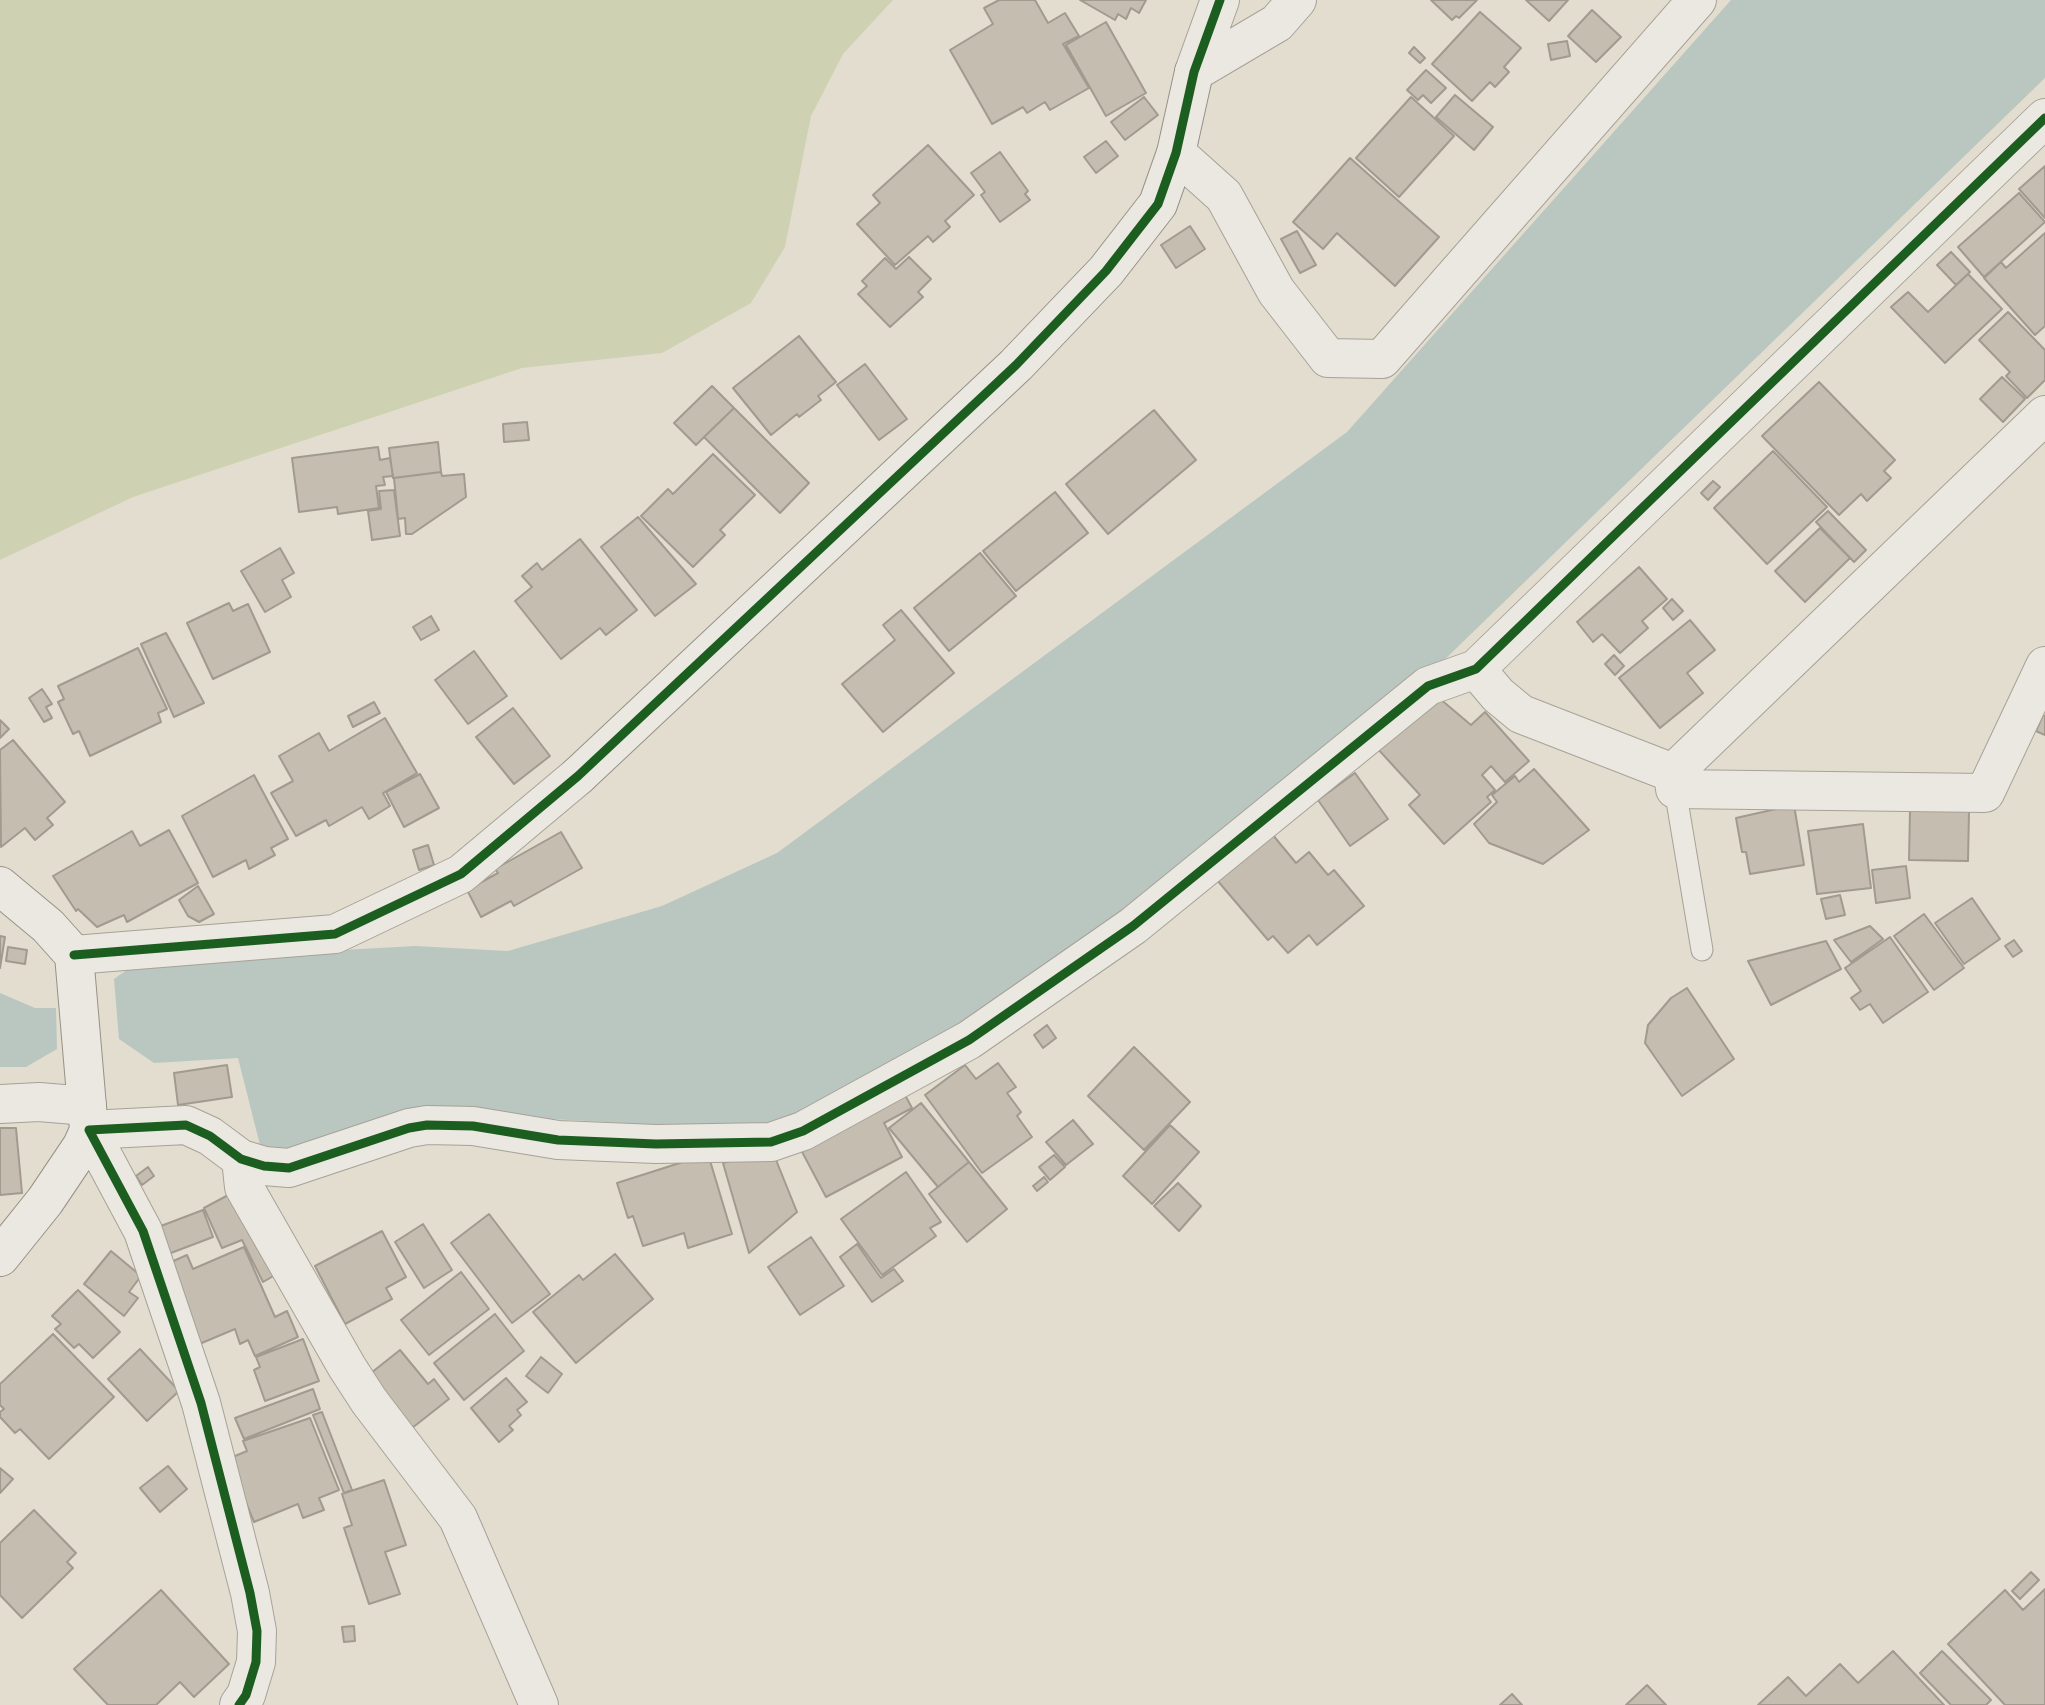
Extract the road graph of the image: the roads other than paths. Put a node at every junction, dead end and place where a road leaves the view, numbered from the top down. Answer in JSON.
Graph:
{"nodes":[{"id":1,"x":1220,"y":0,"type":"edge"},
{"id":2,"x":1297,"y":0,"type":"edge"},
{"id":3,"x":1696,"y":0,"type":"edge"},
{"id":4,"x":1194,"y":72,"type":"junction"},
{"id":5,"x":2045,"y":118,"type":"edge"},
{"id":6,"x":1176,"y":153,"type":"junction"},
{"id":7,"x":2045,"y":415,"type":"edge"},
{"id":8,"x":2045,"y":666,"type":"edge"},
{"id":9,"x":1476,"y":669,"type":"junction"},
{"id":10,"x":1674,"y":781,"type":"junction"},
{"id":11,"x":0,"y":886,"type":"edge"},
{"id":12,"x":1702,"y":950,"type":"dead end"},
{"id":13,"x":74,"y":955,"type":"junction"},
{"id":14,"x":0,"y":1104,"type":"edge"},
{"id":15,"x":88,"y":1118,"type":"junction"},
{"id":16,"x":241,"y":1159,"type":"junction"},
{"id":17,"x":0,"y":1256,"type":"edge"},
{"id":18,"x":239,"y":1705,"type":"edge"},
{"id":19,"x":539,"y":1705,"type":"edge"}],
"edges":[{"from":1,"to":4,"type":"street"},
{"from":2,"to":4,"type":"street"},
{"from":3,"to":6,"type":"street"},
{"from":4,"to":6,"type":"street"},
{"from":5,"to":9,"type":"street"},
{"from":6,"to":13,"type":"street"},
{"from":7,"to":10,"type":"street"},
{"from":8,"to":10,"type":"street"},
{"from":9,"to":10,"type":"street"},
{"from":9,"to":16,"type":"street"},
{"from":10,"to":12,"type":"lane"},
{"from":11,"to":13,"type":"street"},
{"from":13,"to":15,"type":"street"},
{"from":14,"to":15,"type":"street"},
{"from":15,"to":16,"type":"street"},
{"from":15,"to":17,"type":"street"},
{"from":15,"to":18,"type":"street"},
{"from":16,"to":19,"type":"street"}]}
